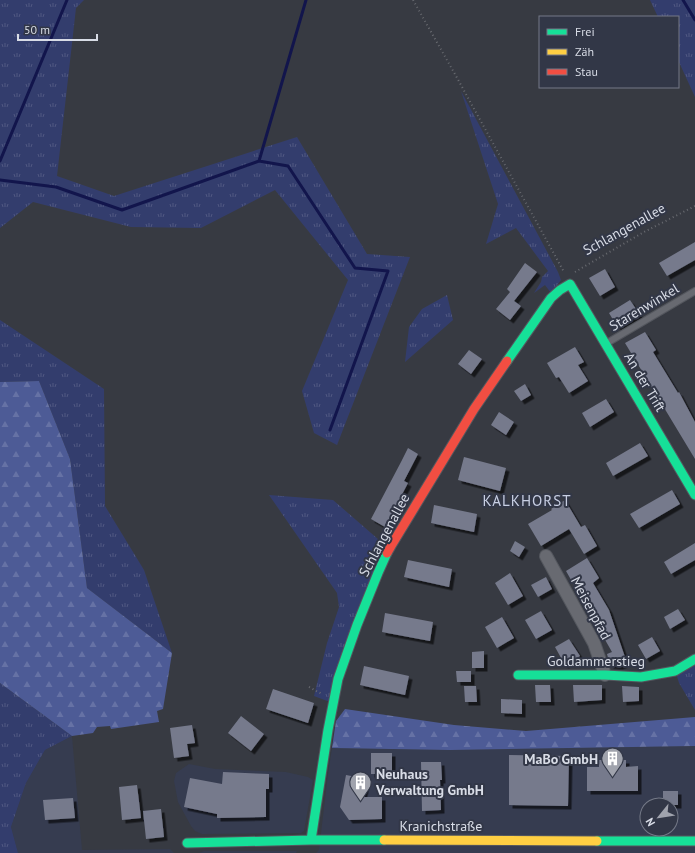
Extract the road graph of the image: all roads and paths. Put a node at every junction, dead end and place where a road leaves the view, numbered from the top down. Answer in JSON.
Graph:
{"nodes":[{"id":1,"x":413,"y":0,"type":"edge"},
{"id":2,"x":695,"y":206,"type":"edge"},
{"id":3,"x":568,"y":281,"type":"junction"},
{"id":4,"x":695,"y":291,"type":"edge"},
{"id":5,"x":606,"y":344,"type":"junction"},
{"id":6,"x":695,"y":495,"type":"edge"},
{"id":7,"x":546,"y":556,"type":"dead end"},
{"id":8,"x":695,"y":659,"type":"edge"},
{"id":9,"x":518,"y":675,"type":"dead end"},
{"id":10,"x":605,"y":675,"type":"junction"},
{"id":11,"x":309,"y":687,"type":"dead end"},
{"id":12,"x":317,"y":692,"type":"dead end"},
{"id":13,"x":310,"y":840,"type":"junction"},
{"id":14,"x":695,"y":841,"type":"edge"},
{"id":15,"x":186,"y":843,"type":"dead end"}],
"edges":[{"from":1,"to":3,"type":"path"},
{"from":2,"to":3,"type":"path","name":"Schlangenallee"},
{"from":3,"to":5,"type":"street","name":"An der Trift"},
{"from":3,"to":13,"type":"street","name":"Schlangenallee"},
{"from":4,"to":5,"type":"lane","name":"Starenwinkel"},
{"from":5,"to":6,"type":"street","name":"An der Trift"},
{"from":7,"to":10,"type":"street","name":"Meisenpfad"},
{"from":8,"to":10,"type":"street","name":"Goldammerstieg"},
{"from":9,"to":10,"type":"street","name":"Goldammerstieg"},
{"from":11,"to":12,"type":"path"},
{"from":13,"to":14,"type":"street","name":"Kranichstraße"},
{"from":13,"to":15,"type":"street","name":"Kranichstraße"}]}
